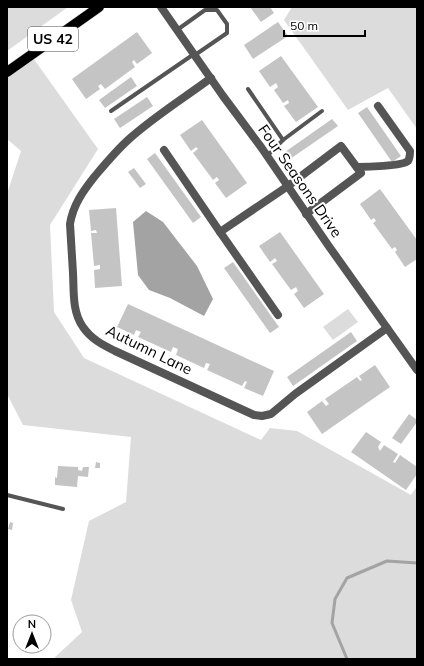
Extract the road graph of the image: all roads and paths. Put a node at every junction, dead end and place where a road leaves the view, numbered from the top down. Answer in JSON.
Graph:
{"nodes":[{"id":1,"x":99,"y":7,"type":"edge"},
{"id":2,"x":161,"y":7,"type":"edge"},
{"id":3,"x":177,"y":30,"type":"junction"},
{"id":4,"x":194,"y":55,"type":"junction"},
{"id":5,"x":7,"y":72,"type":"edge"},
{"id":6,"x":211,"y":78,"type":"junction"},
{"id":7,"x":248,"y":89,"type":"dead end"},
{"id":8,"x":378,"y":106,"type":"dead end"},
{"id":9,"x":111,"y":111,"type":"dead end"},
{"id":10,"x":322,"y":111,"type":"dead end"},
{"id":11,"x":283,"y":140,"type":"junction"},
{"id":12,"x":164,"y":150,"type":"dead end"},
{"id":13,"x":267,"y":156,"type":"junction"},
{"id":14,"x":357,"y":168,"type":"junction"},
{"id":15,"x":288,"y":186,"type":"junction"},
{"id":16,"x":306,"y":214,"type":"junction"},
{"id":17,"x":220,"y":232,"type":"junction"},
{"id":18,"x":278,"y":315,"type":"dead end"},
{"id":19,"x":387,"y":328,"type":"junction"},
{"id":20,"x":417,"y":370,"type":"edge"},
{"id":21,"x":7,"y":495,"type":"edge"},
{"id":22,"x":63,"y":509,"type":"dead end"}],
"edges":[{"from":1,"to":5,"type":"main road","number":"US 42"},
{"from":2,"to":3,"type":"street","name":"Four Seasons Drive"},
{"from":3,"to":4,"type":"street","name":"Four Seasons Drive"},
{"from":3,"to":4,"type":"lane"},
{"from":4,"to":6,"type":"street","name":"Four Seasons Drive"},
{"from":4,"to":9,"type":"lane"},
{"from":6,"to":13,"type":"street","name":"Four Seasons Drive"},
{"from":6,"to":19,"type":"street","name":"Autumn Lane"},
{"from":7,"to":11,"type":"lane"},
{"from":8,"to":14,"type":"street"},
{"from":10,"to":11,"type":"lane"},
{"from":11,"to":13,"type":"lane"},
{"from":12,"to":17,"type":"street"},
{"from":13,"to":15,"type":"street","name":"Four Seasons Drive"},
{"from":14,"to":15,"type":"street"},
{"from":14,"to":16,"type":"street"},
{"from":15,"to":16,"type":"street","name":"Four Seasons Drive"},
{"from":15,"to":17,"type":"street"},
{"from":16,"to":19,"type":"street","name":"Four Seasons Drive"},
{"from":17,"to":18,"type":"street"},
{"from":19,"to":20,"type":"street","name":"Four Seasons Drive"},
{"from":21,"to":22,"type":"lane"}]}
